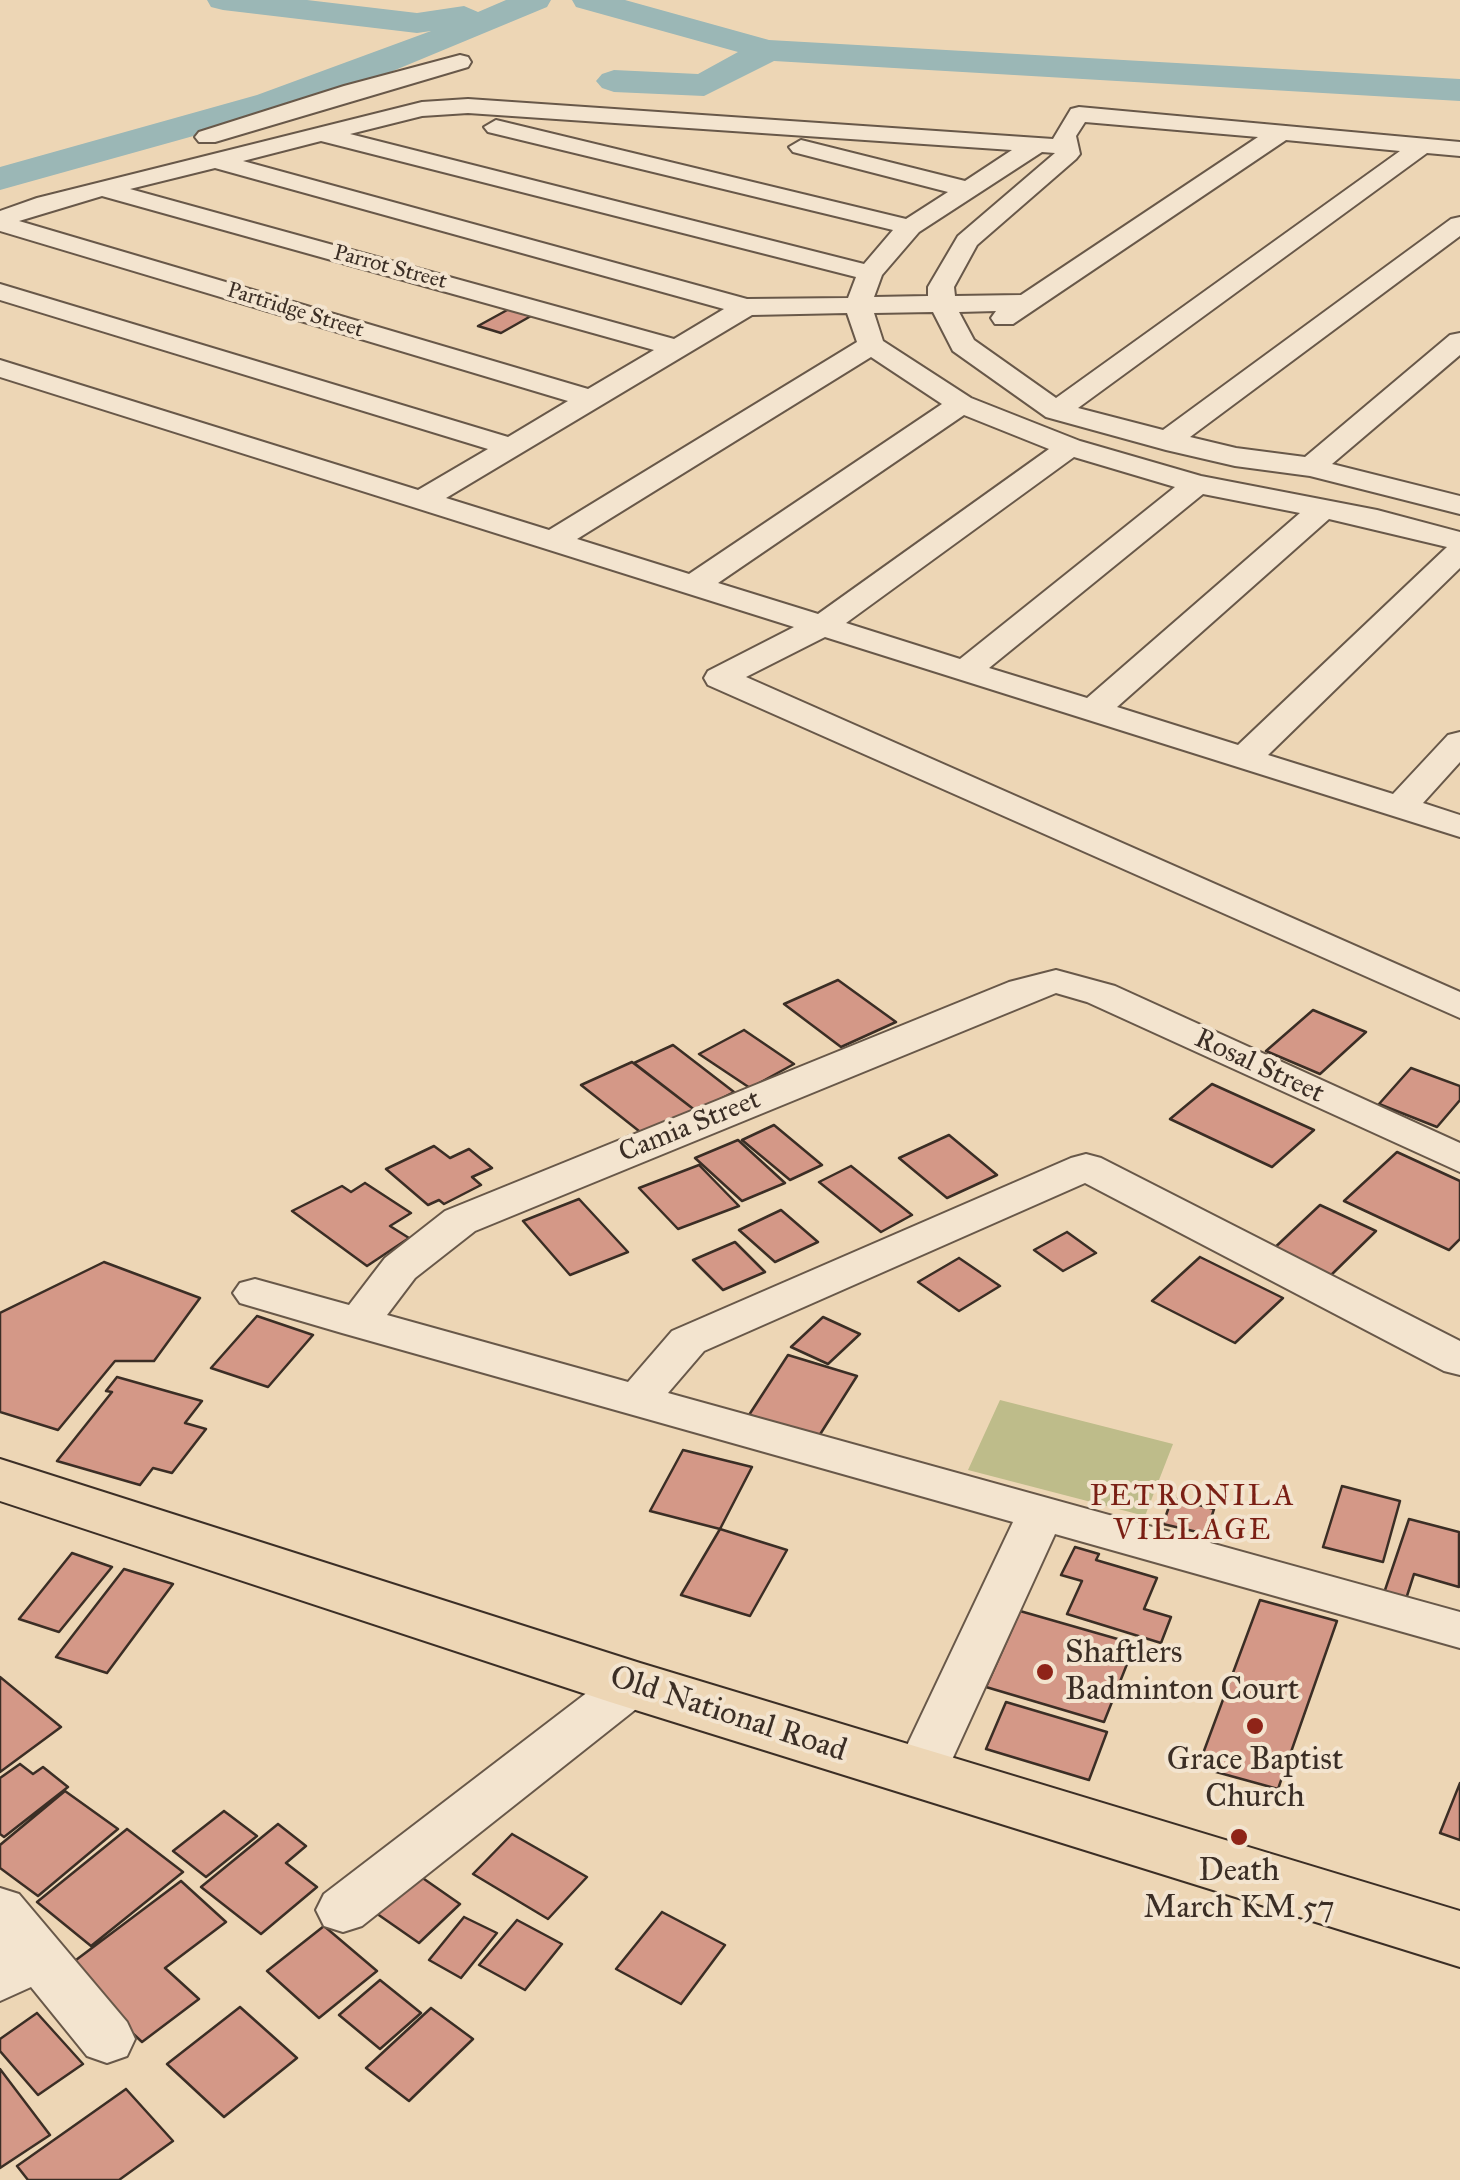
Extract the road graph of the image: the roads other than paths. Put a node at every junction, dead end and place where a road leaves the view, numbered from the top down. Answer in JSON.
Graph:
{"nodes":[{"id":1,"x":460,"y":62,"type":"dead end"},
{"id":2,"x":422,"y":109,"type":"junction"},
{"id":3,"x":724,"y":124,"type":"junction"},
{"id":4,"x":1281,"y":133,"type":"junction"},
{"id":5,"x":321,"y":134,"type":"junction"},
{"id":6,"x":1037,"y":145,"type":"junction"},
{"id":7,"x":1422,"y":146,"type":"junction"},
{"id":8,"x":1066,"y":147,"type":"junction"},
{"id":9,"x":1460,"y":149,"type":"edge"},
{"id":10,"x":215,"y":160,"type":"junction"},
{"id":11,"x":38,"y":180,"type":"dead end"},
{"id":12,"x":102,"y":189,"type":"junction"},
{"id":13,"x":967,"y":189,"type":"junction"},
{"id":14,"x":0,"y":221,"type":"edge"},
{"id":15,"x":1460,"y":224,"type":"edge"},
{"id":16,"x":910,"y":227,"type":"junction"},
{"id":17,"x":870,"y":273,"type":"junction"},
{"id":18,"x":0,"y":292,"type":"edge"},
{"id":19,"x":1027,"y":303,"type":"junction"},
{"id":20,"x":942,"y":304,"type":"junction"},
{"id":21,"x":746,"y":306,"type":"junction"},
{"id":22,"x":858,"y":306,"type":"junction"},
{"id":23,"x":1460,"y":341,"type":"edge"},
{"id":24,"x":872,"y":345,"type":"junction"},
{"id":25,"x":963,"y":345,"type":"junction"},
{"id":26,"x":677,"y":348,"type":"junction"},
{"id":27,"x":0,"y":368,"type":"edge"},
{"id":28,"x":590,"y":399,"type":"junction"},
{"id":29,"x":961,"y":404,"type":"junction"},
{"id":30,"x":1056,"y":410,"type":"junction"},
{"id":31,"x":1166,"y":441,"type":"junction"},
{"id":32,"x":509,"y":446,"type":"junction"},
{"id":33,"x":1070,"y":447,"type":"junction"},
{"id":34,"x":1310,"y":468,"type":"junction"},
{"id":35,"x":1197,"y":484,"type":"junction"},
{"id":36,"x":422,"y":500,"type":"junction"},
{"id":37,"x":1460,"y":505,"type":"edge"},
{"id":38,"x":1322,"y":509,"type":"junction"},
{"id":39,"x":553,"y":541,"type":"junction"},
{"id":40,"x":1460,"y":542,"type":"edge"},
{"id":41,"x":1460,"y":551,"type":"edge"},
{"id":42,"x":694,"y":585,"type":"junction"},
{"id":43,"x":822,"y":626,"type":"junction"},
{"id":44,"x":966,"y":670,"type":"junction"},
{"id":45,"x":1094,"y":710,"type":"junction"},
{"id":46,"x":1460,"y":742,"type":"edge"},
{"id":47,"x":1245,"y":758,"type":"junction"},
{"id":48,"x":1400,"y":807,"type":"junction"},
{"id":49,"x":1460,"y":826,"type":"edge"},
{"id":50,"x":1056,"y":981,"type":"joint"},
{"id":51,"x":1460,"y":1006,"type":"edge"},
{"id":52,"x":1460,"y":1158,"type":"edge"},
{"id":53,"x":255,"y":1294,"type":"dead end"},
{"id":54,"x":358,"y":1323,"type":"junction"},
{"id":55,"x":1460,"y":1360,"type":"edge"},
{"id":56,"x":638,"y":1399,"type":"junction"},
{"id":57,"x":0,"y":1480,"type":"edge"},
{"id":58,"x":1042,"y":1512,"type":"junction"},
{"id":59,"x":1460,"y":1630,"type":"edge"},
{"id":60,"x":632,"y":1685,"type":"junction"},
{"id":61,"x":919,"y":1775,"type":"junction"},
{"id":62,"x":0,"y":1910,"type":"edge"},
{"id":63,"x":343,"y":1910,"type":"dead end"},
{"id":64,"x":1460,"y":1939,"type":"edge"},
{"id":65,"x":19,"y":1965,"type":"edge"},
{"id":66,"x":107,"y":2039,"type":"dead end"}],
"edges":[{"from":1,"to":11,"type":"street"},
{"from":2,"to":3,"type":"street"},
{"from":2,"to":5,"type":"street"},
{"from":2,"to":16,"type":"street"},
{"from":3,"to":6,"type":"street"},
{"from":3,"to":13,"type":"street"},
{"from":4,"to":7,"type":"street"},
{"from":4,"to":8,"type":"street"},
{"from":4,"to":19,"type":"street"},
{"from":5,"to":10,"type":"street"},
{"from":5,"to":17,"type":"street"},
{"from":6,"to":8,"type":"street"},
{"from":6,"to":13,"type":"street"},
{"from":7,"to":9,"type":"street"},
{"from":7,"to":30,"type":"street"},
{"from":8,"to":20,"type":"street"},
{"from":10,"to":12,"type":"street"},
{"from":10,"to":21,"type":"street"},
{"from":12,"to":14,"type":"street"},
{"from":12,"to":26,"type":"street","name":"Parrot Street"},
{"from":13,"to":16,"type":"street"},
{"from":14,"to":28,"type":"street","name":"Partridge Street"},
{"from":15,"to":31,"type":"street"},
{"from":16,"to":17,"type":"street"},
{"from":17,"to":22,"type":"street"},
{"from":18,"to":32,"type":"street"},
{"from":19,"to":20,"type":"street"},
{"from":19,"to":25,"type":"street"},
{"from":20,"to":22,"type":"street"},
{"from":20,"to":25,"type":"street"},
{"from":21,"to":22,"type":"street"},
{"from":21,"to":26,"type":"street"},
{"from":22,"to":24,"type":"street"},
{"from":23,"to":34,"type":"street"},
{"from":24,"to":29,"type":"street"},
{"from":24,"to":39,"type":"street"},
{"from":25,"to":30,"type":"street"},
{"from":26,"to":28,"type":"street"},
{"from":27,"to":36,"type":"street"},
{"from":28,"to":32,"type":"street"},
{"from":29,"to":33,"type":"street"},
{"from":29,"to":42,"type":"street"},
{"from":30,"to":31,"type":"street"},
{"from":31,"to":34,"type":"street"},
{"from":32,"to":36,"type":"street"},
{"from":33,"to":35,"type":"street"},
{"from":33,"to":43,"type":"street"},
{"from":34,"to":37,"type":"street"},
{"from":35,"to":38,"type":"street"},
{"from":35,"to":44,"type":"street"},
{"from":36,"to":39,"type":"street"},
{"from":38,"to":40,"type":"street"},
{"from":38,"to":45,"type":"street"},
{"from":39,"to":42,"type":"street"},
{"from":41,"to":47,"type":"street"},
{"from":42,"to":43,"type":"street"},
{"from":43,"to":44,"type":"street"},
{"from":43,"to":51,"type":"street"},
{"from":44,"to":45,"type":"street"},
{"from":45,"to":47,"type":"street"},
{"from":46,"to":48,"type":"street"},
{"from":47,"to":48,"type":"street"},
{"from":48,"to":49,"type":"street"},
{"from":50,"to":52,"type":"street","name":"Rosal Street"},
{"from":50,"to":54,"type":"street","name":"Camia Street"},
{"from":53,"to":54,"type":"street"},
{"from":54,"to":56,"type":"street"},
{"from":55,"to":56,"type":"street"},
{"from":56,"to":58,"type":"street"},
{"from":57,"to":60,"type":"main road","name":"Old National Road"},
{"from":58,"to":59,"type":"street"},
{"from":58,"to":61,"type":"street"},
{"from":60,"to":61,"type":"main road","name":"Old National Road"},
{"from":60,"to":63,"type":"street"},
{"from":61,"to":64,"type":"main road","name":"Old National Road"},
{"from":62,"to":65,"type":"street"},
{"from":65,"to":66,"type":"street"}]}
